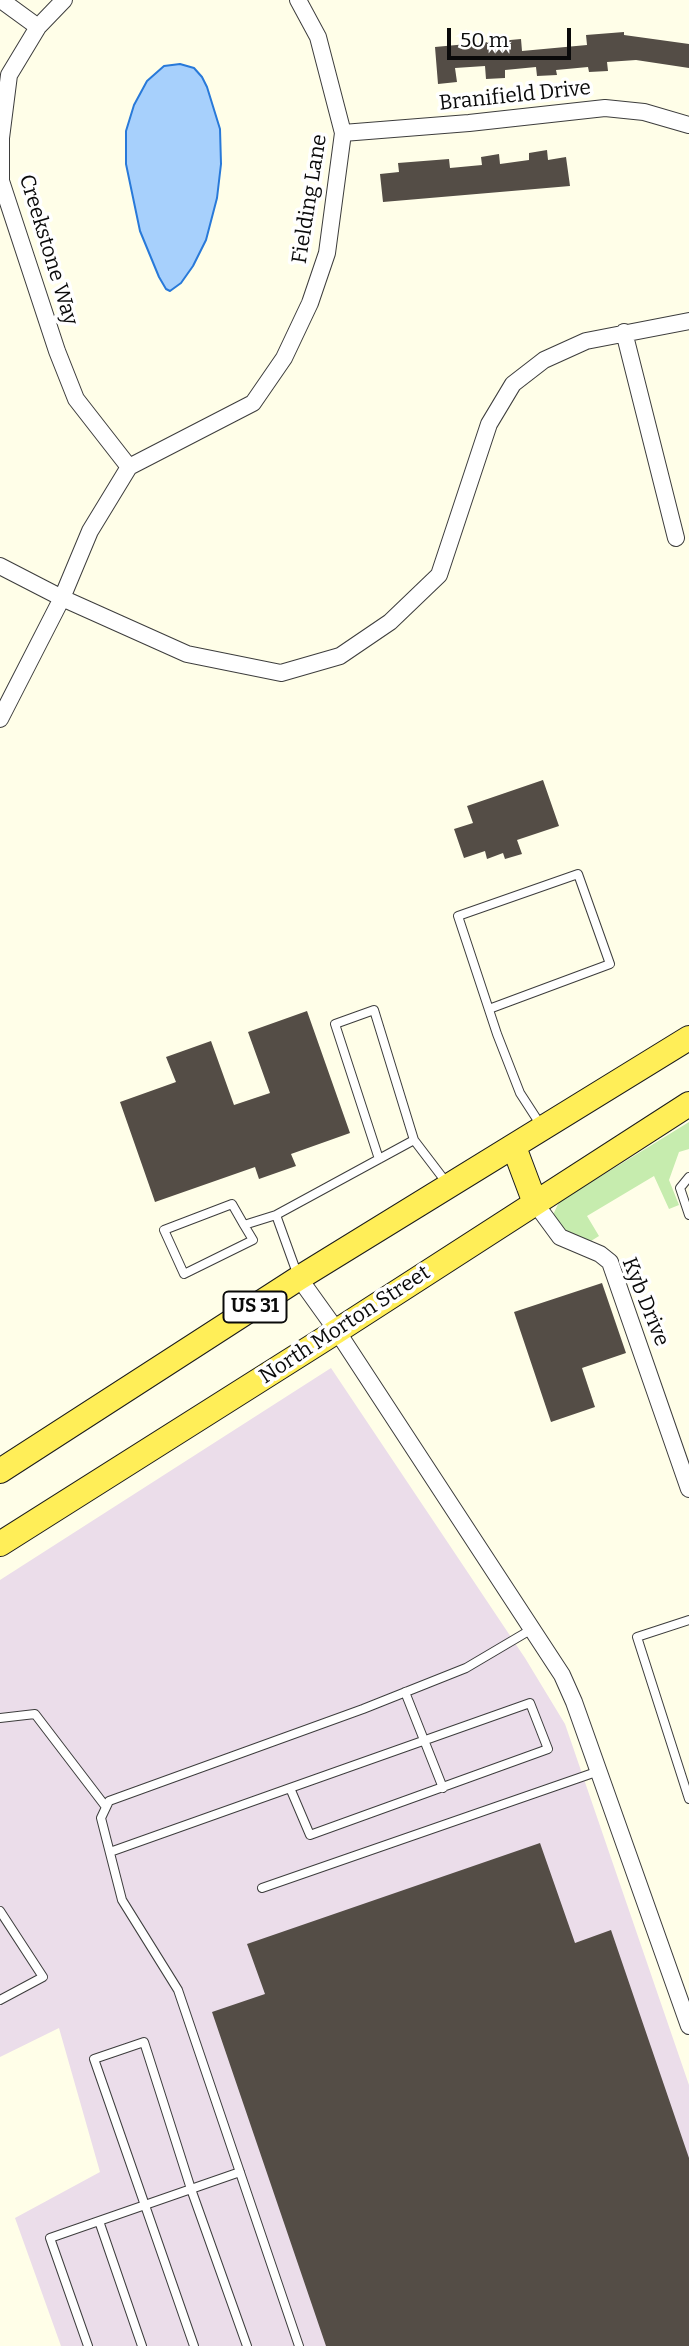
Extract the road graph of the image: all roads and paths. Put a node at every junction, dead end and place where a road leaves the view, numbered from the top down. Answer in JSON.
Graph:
{"nodes":[{"id":1,"x":1,"y":0,"type":"edge"},
{"id":2,"x":64,"y":0,"type":"edge"},
{"id":3,"x":299,"y":0,"type":"edge"},
{"id":4,"x":38,"y":26,"type":"junction"},
{"id":5,"x":689,"y":125,"type":"edge"},
{"id":6,"x":343,"y":133,"type":"junction"},
{"id":7,"x":689,"y":321,"type":"edge"},
{"id":8,"x":625,"y":332,"type":"junction"},
{"id":9,"x":129,"y":467,"type":"junction"},
{"id":10,"x":676,"y":538,"type":"dead end"},
{"id":11,"x":0,"y":566,"type":"edge"},
{"id":12,"x":62,"y":598,"type":"junction"},
{"id":13,"x":0,"y":719,"type":"edge"},
{"id":14,"x":489,"y":1009,"type":"junction"},
{"id":15,"x":689,"y":1038,"type":"edge"},
{"id":16,"x":689,"y":1104,"type":"edge"},
{"id":17,"x":544,"y":1129,"type":"junction"},
{"id":18,"x":414,"y":1140,"type":"junction"},
{"id":19,"x":514,"y":1147,"type":"junction"},
{"id":20,"x":379,"y":1159,"type":"junction"},
{"id":21,"x":689,"y":1177,"type":"edge"},
{"id":22,"x":450,"y":1187,"type":"junction"},
{"id":23,"x":535,"y":1203,"type":"junction"},
{"id":24,"x":276,"y":1214,"type":"junction"},
{"id":25,"x":689,"y":1215,"type":"edge"},
{"id":26,"x":244,"y":1224,"type":"junction"},
{"id":27,"x":299,"y":1278,"type":"junction"},
{"id":28,"x":337,"y":1331,"type":"junction"},
{"id":29,"x":0,"y":1471,"type":"edge"},
{"id":30,"x":689,"y":1489,"type":"edge"},
{"id":31,"x":0,"y":1544,"type":"edge"},
{"id":32,"x":689,"y":1620,"type":"edge"},
{"id":33,"x":534,"y":1628,"type":"junction"},
{"id":34,"x":405,"y":1692,"type":"junction"},
{"id":35,"x":0,"y":1718,"type":"edge"},
{"id":36,"x":423,"y":1741,"type":"junction"},
{"id":37,"x":599,"y":1771,"type":"junction"},
{"id":38,"x":443,"y":1787,"type":"junction"},
{"id":39,"x":290,"y":1788,"type":"junction"},
{"id":40,"x":689,"y":1798,"type":"edge"},
{"id":41,"x":106,"y":1807,"type":"junction"},
{"id":42,"x":110,"y":1852,"type":"junction"},
{"id":43,"x":262,"y":1888,"type":"dead end"},
{"id":44,"x":0,"y":1911,"type":"edge"},
{"id":45,"x":0,"y":2000,"type":"edge"},
{"id":46,"x":689,"y":2026,"type":"edge"},
{"id":47,"x":240,"y":2172,"type":"junction"},
{"id":48,"x":191,"y":2189,"type":"junction"},
{"id":49,"x":144,"y":2206,"type":"junction"},
{"id":50,"x":99,"y":2221,"type":"junction"},
{"id":51,"x":88,"y":2346,"type":"edge"},
{"id":52,"x":142,"y":2346,"type":"edge"},
{"id":53,"x":194,"y":2346,"type":"edge"},
{"id":54,"x":247,"y":2346,"type":"edge"},
{"id":55,"x":299,"y":2346,"type":"edge"}],
"edges":[{"from":1,"to":4,"type":"street"},
{"from":2,"to":4,"type":"street","name":"Creekstone Way"},
{"from":3,"to":6,"type":"street","name":"Fielding Lane"},
{"from":4,"to":9,"type":"street","name":"Creekstone Way"},
{"from":5,"to":6,"type":"street","name":"Branifield Drive"},
{"from":6,"to":9,"type":"street","name":"Fielding Lane"},
{"from":7,"to":8,"type":"street"},
{"from":8,"to":10,"type":"street"},
{"from":8,"to":12,"type":"street"},
{"from":9,"to":12,"type":"street"},
{"from":11,"to":12,"type":"street"},
{"from":12,"to":13,"type":"street"},
{"from":14,"to":14,"type":"lane"},
{"from":14,"to":17,"type":"lane"},
{"from":15,"to":17,"type":"main road","number":"US 31"},
{"from":16,"to":23,"type":"main road","name":"North Morton Street"},
{"from":17,"to":19,"type":"main road","number":"US 31"},
{"from":18,"to":20,"type":"lane"},
{"from":18,"to":20,"type":"lane"},
{"from":18,"to":22,"type":"lane"},
{"from":19,"to":22,"type":"main road","number":"US 31"},
{"from":19,"to":23,"type":"main road"},
{"from":20,"to":24,"type":"lane"},
{"from":21,"to":25,"type":"lane"},
{"from":22,"to":27,"type":"main road","number":"US 31"},
{"from":23,"to":28,"type":"main road","name":"North Morton Street"},
{"from":23,"to":30,"type":"street","name":"Kyb Drive"},
{"from":24,"to":26,"type":"lane"},
{"from":24,"to":27,"type":"lane"},
{"from":26,"to":26,"type":"lane"},
{"from":27,"to":28,"type":"street"},
{"from":27,"to":29,"type":"main road","number":"US 31"},
{"from":28,"to":31,"type":"main road","name":"North Morton Street"},
{"from":28,"to":33,"type":"street"},
{"from":32,"to":40,"type":"lane"},
{"from":33,"to":34,"type":"lane"},
{"from":33,"to":37,"type":"street"},
{"from":34,"to":36,"type":"lane"},
{"from":34,"to":41,"type":"lane"},
{"from":35,"to":41,"type":"lane"},
{"from":36,"to":38,"type":"lane"},
{"from":36,"to":38,"type":"lane"},
{"from":36,"to":39,"type":"lane"},
{"from":37,"to":43,"type":"lane"},
{"from":37,"to":46,"type":"street"},
{"from":38,"to":39,"type":"lane"},
{"from":39,"to":42,"type":"lane"},
{"from":41,"to":42,"type":"lane"},
{"from":42,"to":47,"type":"lane"},
{"from":44,"to":45,"type":"lane"},
{"from":47,"to":48,"type":"lane"},
{"from":47,"to":55,"type":"lane"},
{"from":48,"to":49,"type":"lane"},
{"from":48,"to":49,"type":"lane"},
{"from":48,"to":54,"type":"lane"},
{"from":49,"to":50,"type":"lane"},
{"from":49,"to":53,"type":"lane"},
{"from":50,"to":51,"type":"lane"},
{"from":50,"to":52,"type":"lane"}]}
